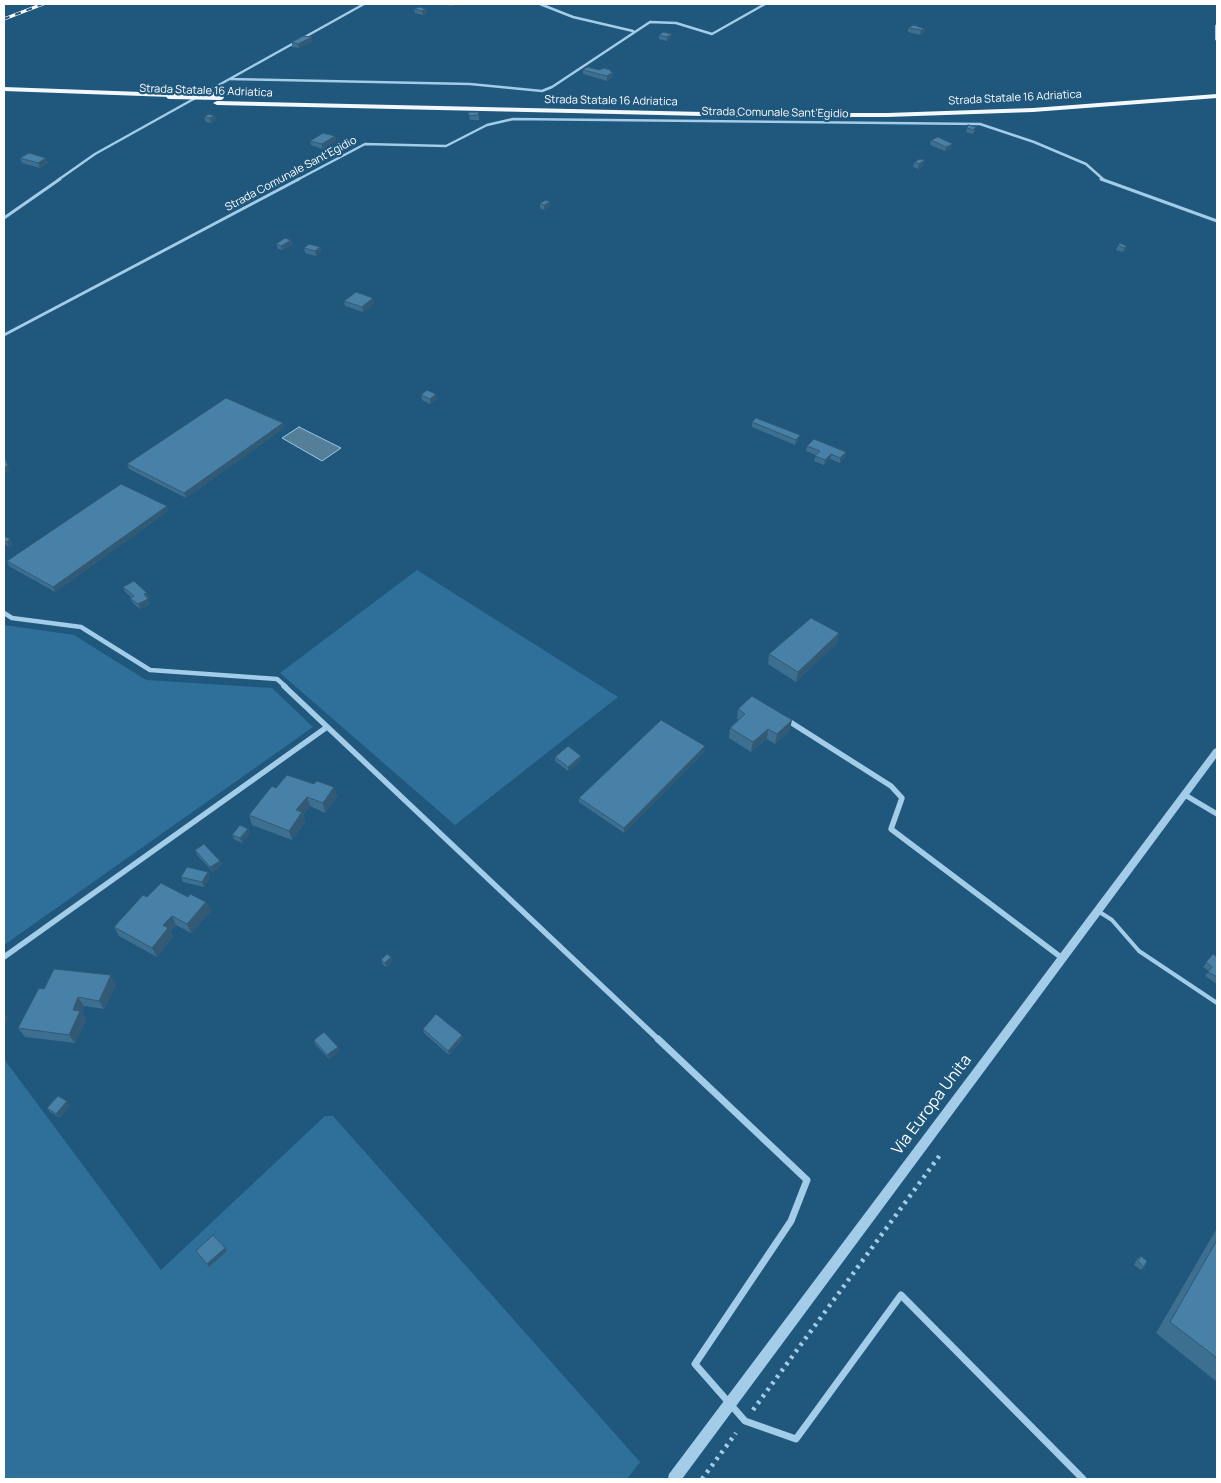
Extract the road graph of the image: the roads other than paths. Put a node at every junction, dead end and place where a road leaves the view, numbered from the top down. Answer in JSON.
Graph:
{"nodes":[{"id":1,"x":364,"y":4,"type":"edge"},
{"id":2,"x":540,"y":4,"type":"edge"},
{"id":3,"x":765,"y":4,"type":"edge"},
{"id":4,"x":1217,"y":25,"type":"edge"},
{"id":5,"x":634,"y":31,"type":"junction"},
{"id":6,"x":1217,"y":40,"type":"edge"},
{"id":7,"x":230,"y":79,"type":"junction"},
{"id":8,"x":1217,"y":88,"type":"edge"},
{"id":9,"x":4,"y":89,"type":"edge"},
{"id":10,"x":4,"y":96,"type":"edge"},
{"id":11,"x":1217,"y":96,"type":"edge"},
{"id":12,"x":169,"y":98,"type":"junction"},
{"id":13,"x":219,"y":100,"type":"junction"},
{"id":14,"x":4,"y":218,"type":"edge"},
{"id":15,"x":1217,"y":221,"type":"edge"},
{"id":16,"x":4,"y":335,"type":"edge"},
{"id":17,"x":4,"y":613,"type":"edge"},
{"id":18,"x":783,"y":718,"type":"edge"},
{"id":19,"x":327,"y":727,"type":"junction"},
{"id":20,"x":1217,"y":751,"type":"edge"},
{"id":21,"x":1184,"y":795,"type":"junction"},
{"id":22,"x":1217,"y":814,"type":"edge"},
{"id":23,"x":1098,"y":911,"type":"junction"},
{"id":24,"x":4,"y":957,"type":"edge"},
{"id":25,"x":1062,"y":958,"type":"junction"},
{"id":26,"x":1217,"y":1003,"type":"edge"},
{"id":27,"x":728,"y":1405,"type":"junction"},
{"id":28,"x":674,"y":1479,"type":"edge"},
{"id":29,"x":1083,"y":1479,"type":"edge"}],
"edges":[{"from":1,"to":7,"type":"street"},
{"from":2,"to":5,"type":"street"},
{"from":3,"to":5,"type":"street"},
{"from":4,"to":6,"type":"street"},
{"from":5,"to":7,"type":"street"},
{"from":7,"to":14,"type":"street"},
{"from":8,"to":13,"type":"highway","name":"Strada Statale 16 Adriatica"},
{"from":9,"to":12,"type":"highway","name":"Strada Statale 16 Adriatica"},
{"from":10,"to":12,"type":"highway","name":"Strada Statale 16 Adriatica"},
{"from":11,"to":13,"type":"highway","name":"Strada Statale 16 Adriatica"},
{"from":12,"to":13,"type":"highway","name":"Strada Statale 16 Adriatica"},
{"from":15,"to":16,"type":"street","name":"Strada Comunale Sant'Egidio"},
{"from":17,"to":19,"type":"street"},
{"from":18,"to":25,"type":"street"},
{"from":19,"to":24,"type":"street"},
{"from":19,"to":27,"type":"street"},
{"from":20,"to":21,"type":"street","name":"Via Europa Unita"},
{"from":21,"to":22,"type":"street"},
{"from":21,"to":23,"type":"street","name":"Via Europa Unita"},
{"from":23,"to":25,"type":"street","name":"Via Europa Unita"},
{"from":23,"to":26,"type":"lane"},
{"from":25,"to":27,"type":"street","name":"Via Europa Unita"},
{"from":27,"to":28,"type":"street","name":"Via Europa Unita"},
{"from":27,"to":29,"type":"street"}]}
